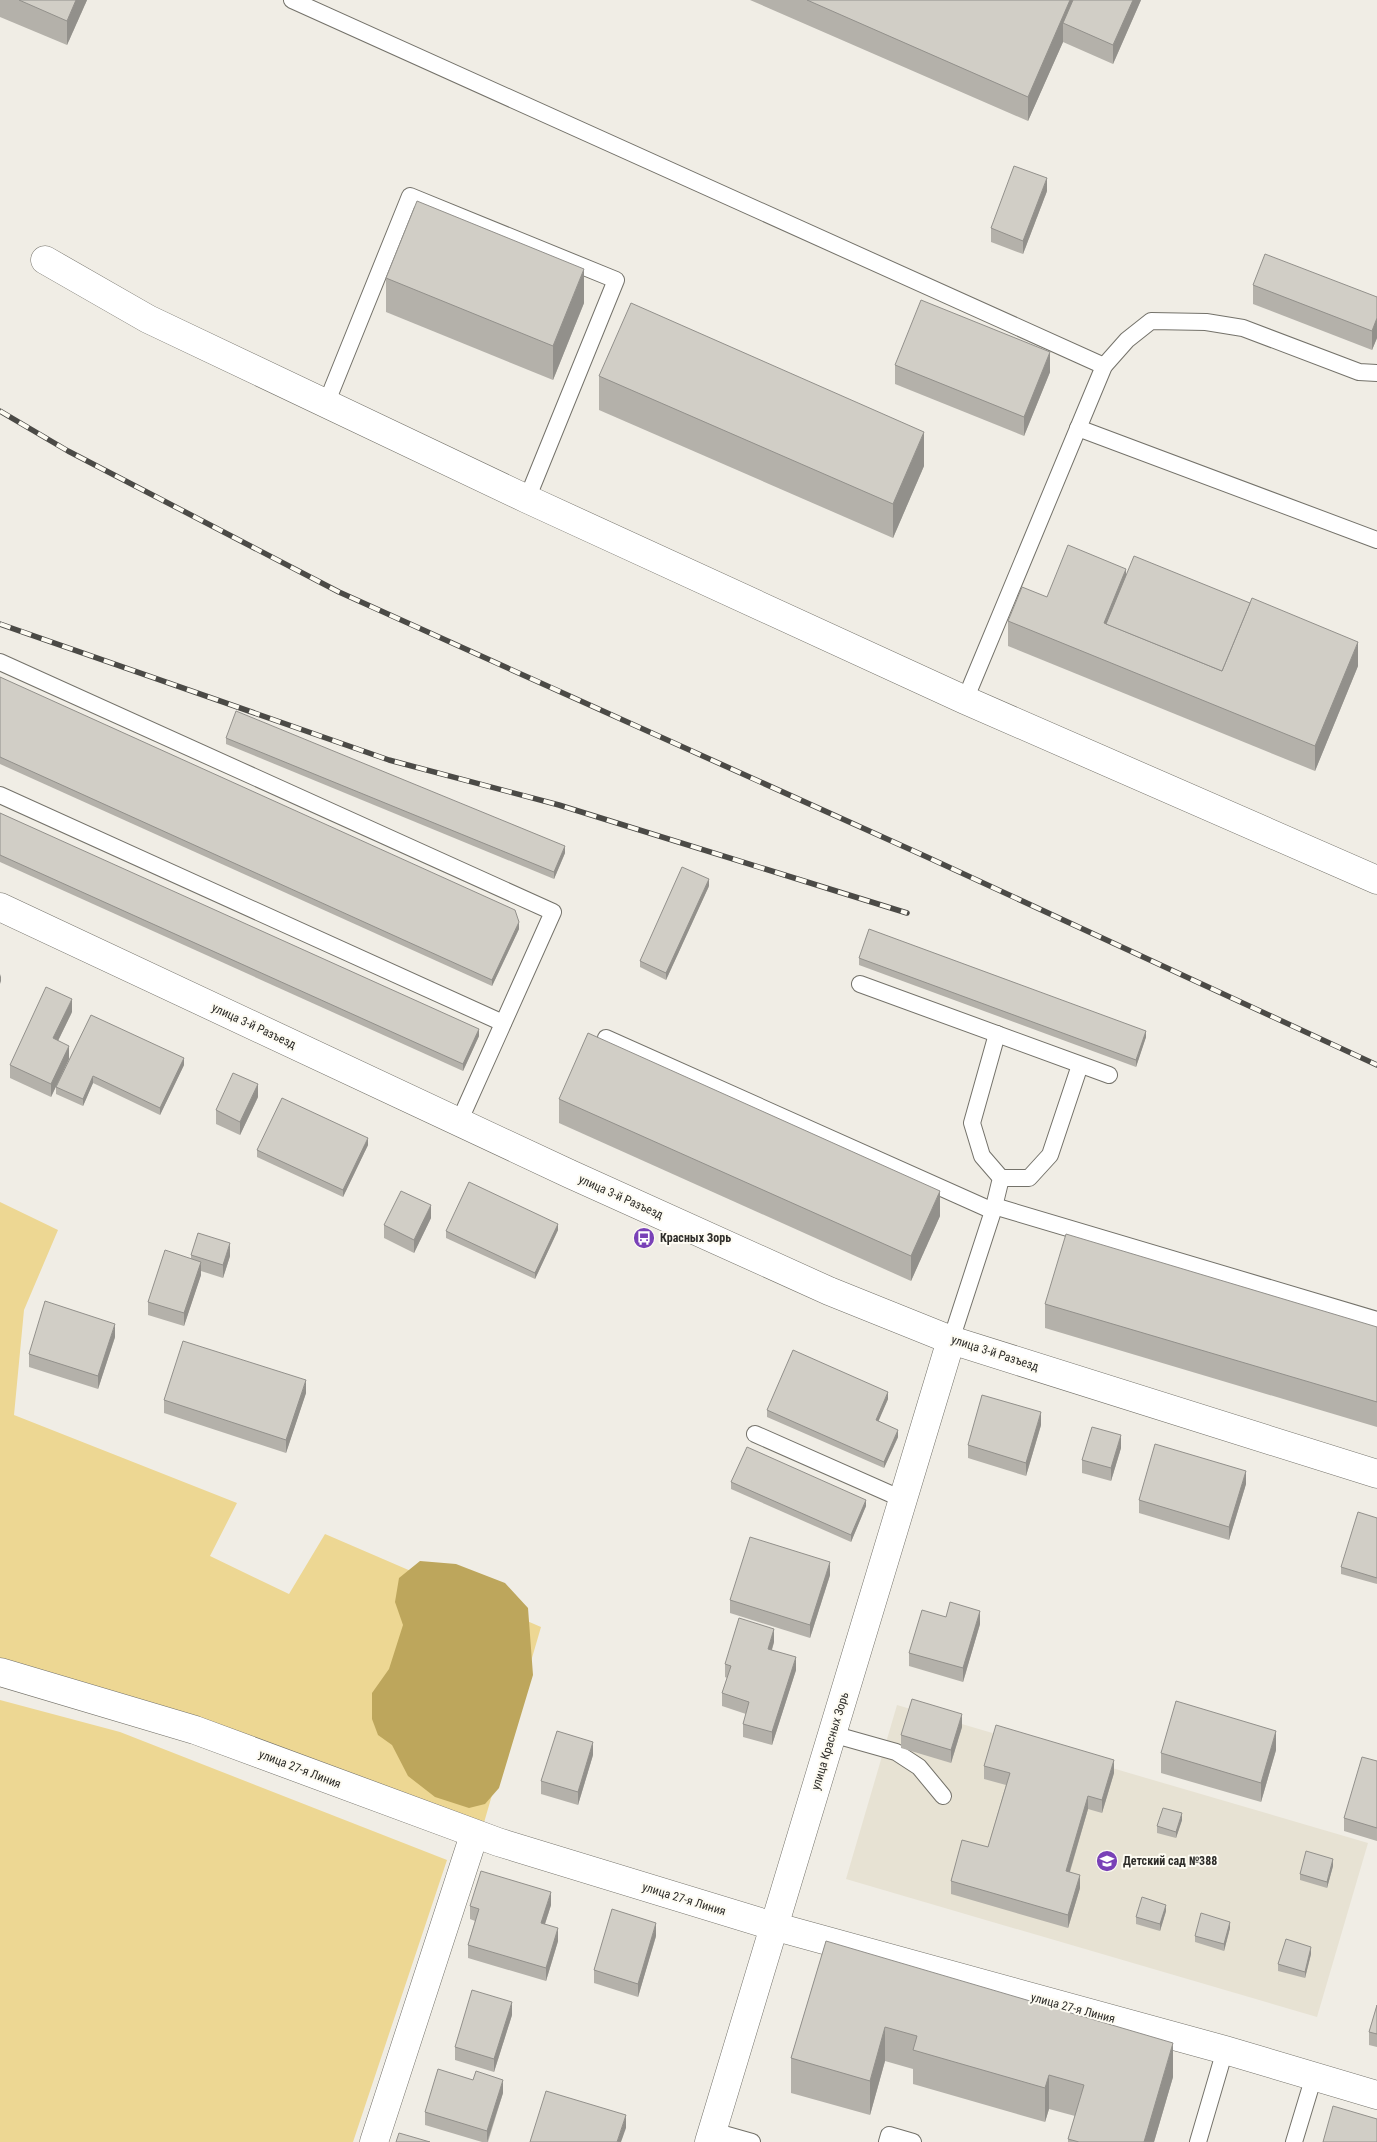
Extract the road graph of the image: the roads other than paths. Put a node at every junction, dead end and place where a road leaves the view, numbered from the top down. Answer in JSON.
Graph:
{"nodes":[{"id":1,"x":292,"y":0,"type":"edge"},
{"id":2,"x":45,"y":260,"type":"dead end"},
{"id":3,"x":1104,"y":366,"type":"junction"},
{"id":4,"x":1377,"y":373,"type":"edge"},
{"id":5,"x":326,"y":404,"type":"junction"},
{"id":6,"x":1078,"y":428,"type":"junction"},
{"id":7,"x":527,"y":499,"type":"junction"},
{"id":8,"x":1377,"y":540,"type":"edge"},
{"id":9,"x":0,"y":662,"type":"edge"},
{"id":10,"x":965,"y":700,"type":"junction"},
{"id":11,"x":0,"y":795,"type":"edge"},
{"id":12,"x":1377,"y":880,"type":"edge"},
{"id":13,"x":0,"y":907,"type":"edge"},
{"id":14,"x":860,"y":984,"type":"dead end"},
{"id":15,"x":503,"y":1023,"type":"junction"},
{"id":16,"x":997,"y":1034,"type":"junction"},
{"id":17,"x":606,"y":1038,"type":"dead end"},
{"id":18,"x":1080,"y":1064,"type":"junction"},
{"id":19,"x":1109,"y":1075,"type":"dead end"},
{"id":20,"x":459,"y":1122,"type":"junction"},
{"id":21,"x":1001,"y":1178,"type":"junction"},
{"id":22,"x":994,"y":1209,"type":"junction"},
{"id":23,"x":1377,"y":1320,"type":"edge"},
{"id":24,"x":950,"y":1340,"type":"junction"},
{"id":25,"x":755,"y":1434,"type":"dead end"},
{"id":26,"x":1377,"y":1474,"type":"edge"},
{"id":27,"x":902,"y":1499,"type":"junction"},
{"id":28,"x":0,"y":1672,"type":"edge"},
{"id":29,"x":832,"y":1734,"type":"junction"},
{"id":30,"x":942,"y":1796,"type":"dead end"},
{"id":31,"x":474,"y":1835,"type":"junction"},
{"id":32,"x":774,"y":1926,"type":"junction"},
{"id":33,"x":1225,"y":2050,"type":"junction"},
{"id":34,"x":1314,"y":2076,"type":"junction"},
{"id":35,"x":1377,"y":2095,"type":"edge"},
{"id":36,"x":711,"y":2136,"type":"edge"},
{"id":37,"x":374,"y":2142,"type":"edge"},
{"id":38,"x":752,"y":2142,"type":"edge"},
{"id":39,"x":887,"y":2142,"type":"edge"},
{"id":40,"x":913,"y":2142,"type":"edge"},
{"id":41,"x":1198,"y":2142,"type":"edge"},
{"id":42,"x":1294,"y":2142,"type":"edge"}],
"edges":[{"from":1,"to":3,"type":"lane"},
{"from":2,"to":5,"type":"street"},
{"from":3,"to":4,"type":"lane"},
{"from":3,"to":6,"type":"lane"},
{"from":5,"to":7,"type":"street"},
{"from":5,"to":7,"type":"lane"},
{"from":6,"to":8,"type":"lane"},
{"from":6,"to":10,"type":"lane"},
{"from":7,"to":10,"type":"street"},
{"from":9,"to":15,"type":"lane"},
{"from":10,"to":12,"type":"street"},
{"from":11,"to":15,"type":"lane"},
{"from":13,"to":20,"type":"street","name":"улица 3-й Разъезд"},
{"from":14,"to":16,"type":"lane"},
{"from":15,"to":20,"type":"lane"},
{"from":16,"to":18,"type":"lane"},
{"from":16,"to":21,"type":"lane"},
{"from":17,"to":22,"type":"lane"},
{"from":18,"to":19,"type":"lane"},
{"from":18,"to":21,"type":"lane"},
{"from":20,"to":24,"type":"street","name":"улица 3-й Разъезд"},
{"from":21,"to":22,"type":"lane"},
{"from":22,"to":23,"type":"lane"},
{"from":22,"to":24,"type":"lane"},
{"from":24,"to":26,"type":"street","name":"улица 3-й Разъезд"},
{"from":24,"to":27,"type":"street","name":"улица Красных Зорь"},
{"from":25,"to":27,"type":"lane"},
{"from":27,"to":29,"type":"street","name":"улица Красных Зорь"},
{"from":28,"to":31,"type":"street","name":"улица 27-я Линия"},
{"from":29,"to":30,"type":"lane"},
{"from":29,"to":32,"type":"street","name":"улица Красных Зорь"},
{"from":31,"to":32,"type":"street","name":"улица 27-я Линия"},
{"from":31,"to":37,"type":"street"},
{"from":32,"to":33,"type":"street","name":"улица 27-я Линия"},
{"from":32,"to":36,"type":"street","name":"улица Красных Зорь"},
{"from":33,"to":34,"type":"street","name":"улица 27-я Линия"},
{"from":33,"to":41,"type":"lane"},
{"from":34,"to":35,"type":"street","name":"улица 27-я Линия"},
{"from":34,"to":42,"type":"lane"},
{"from":36,"to":38,"type":"lane"},
{"from":39,"to":40,"type":"lane"}]}
